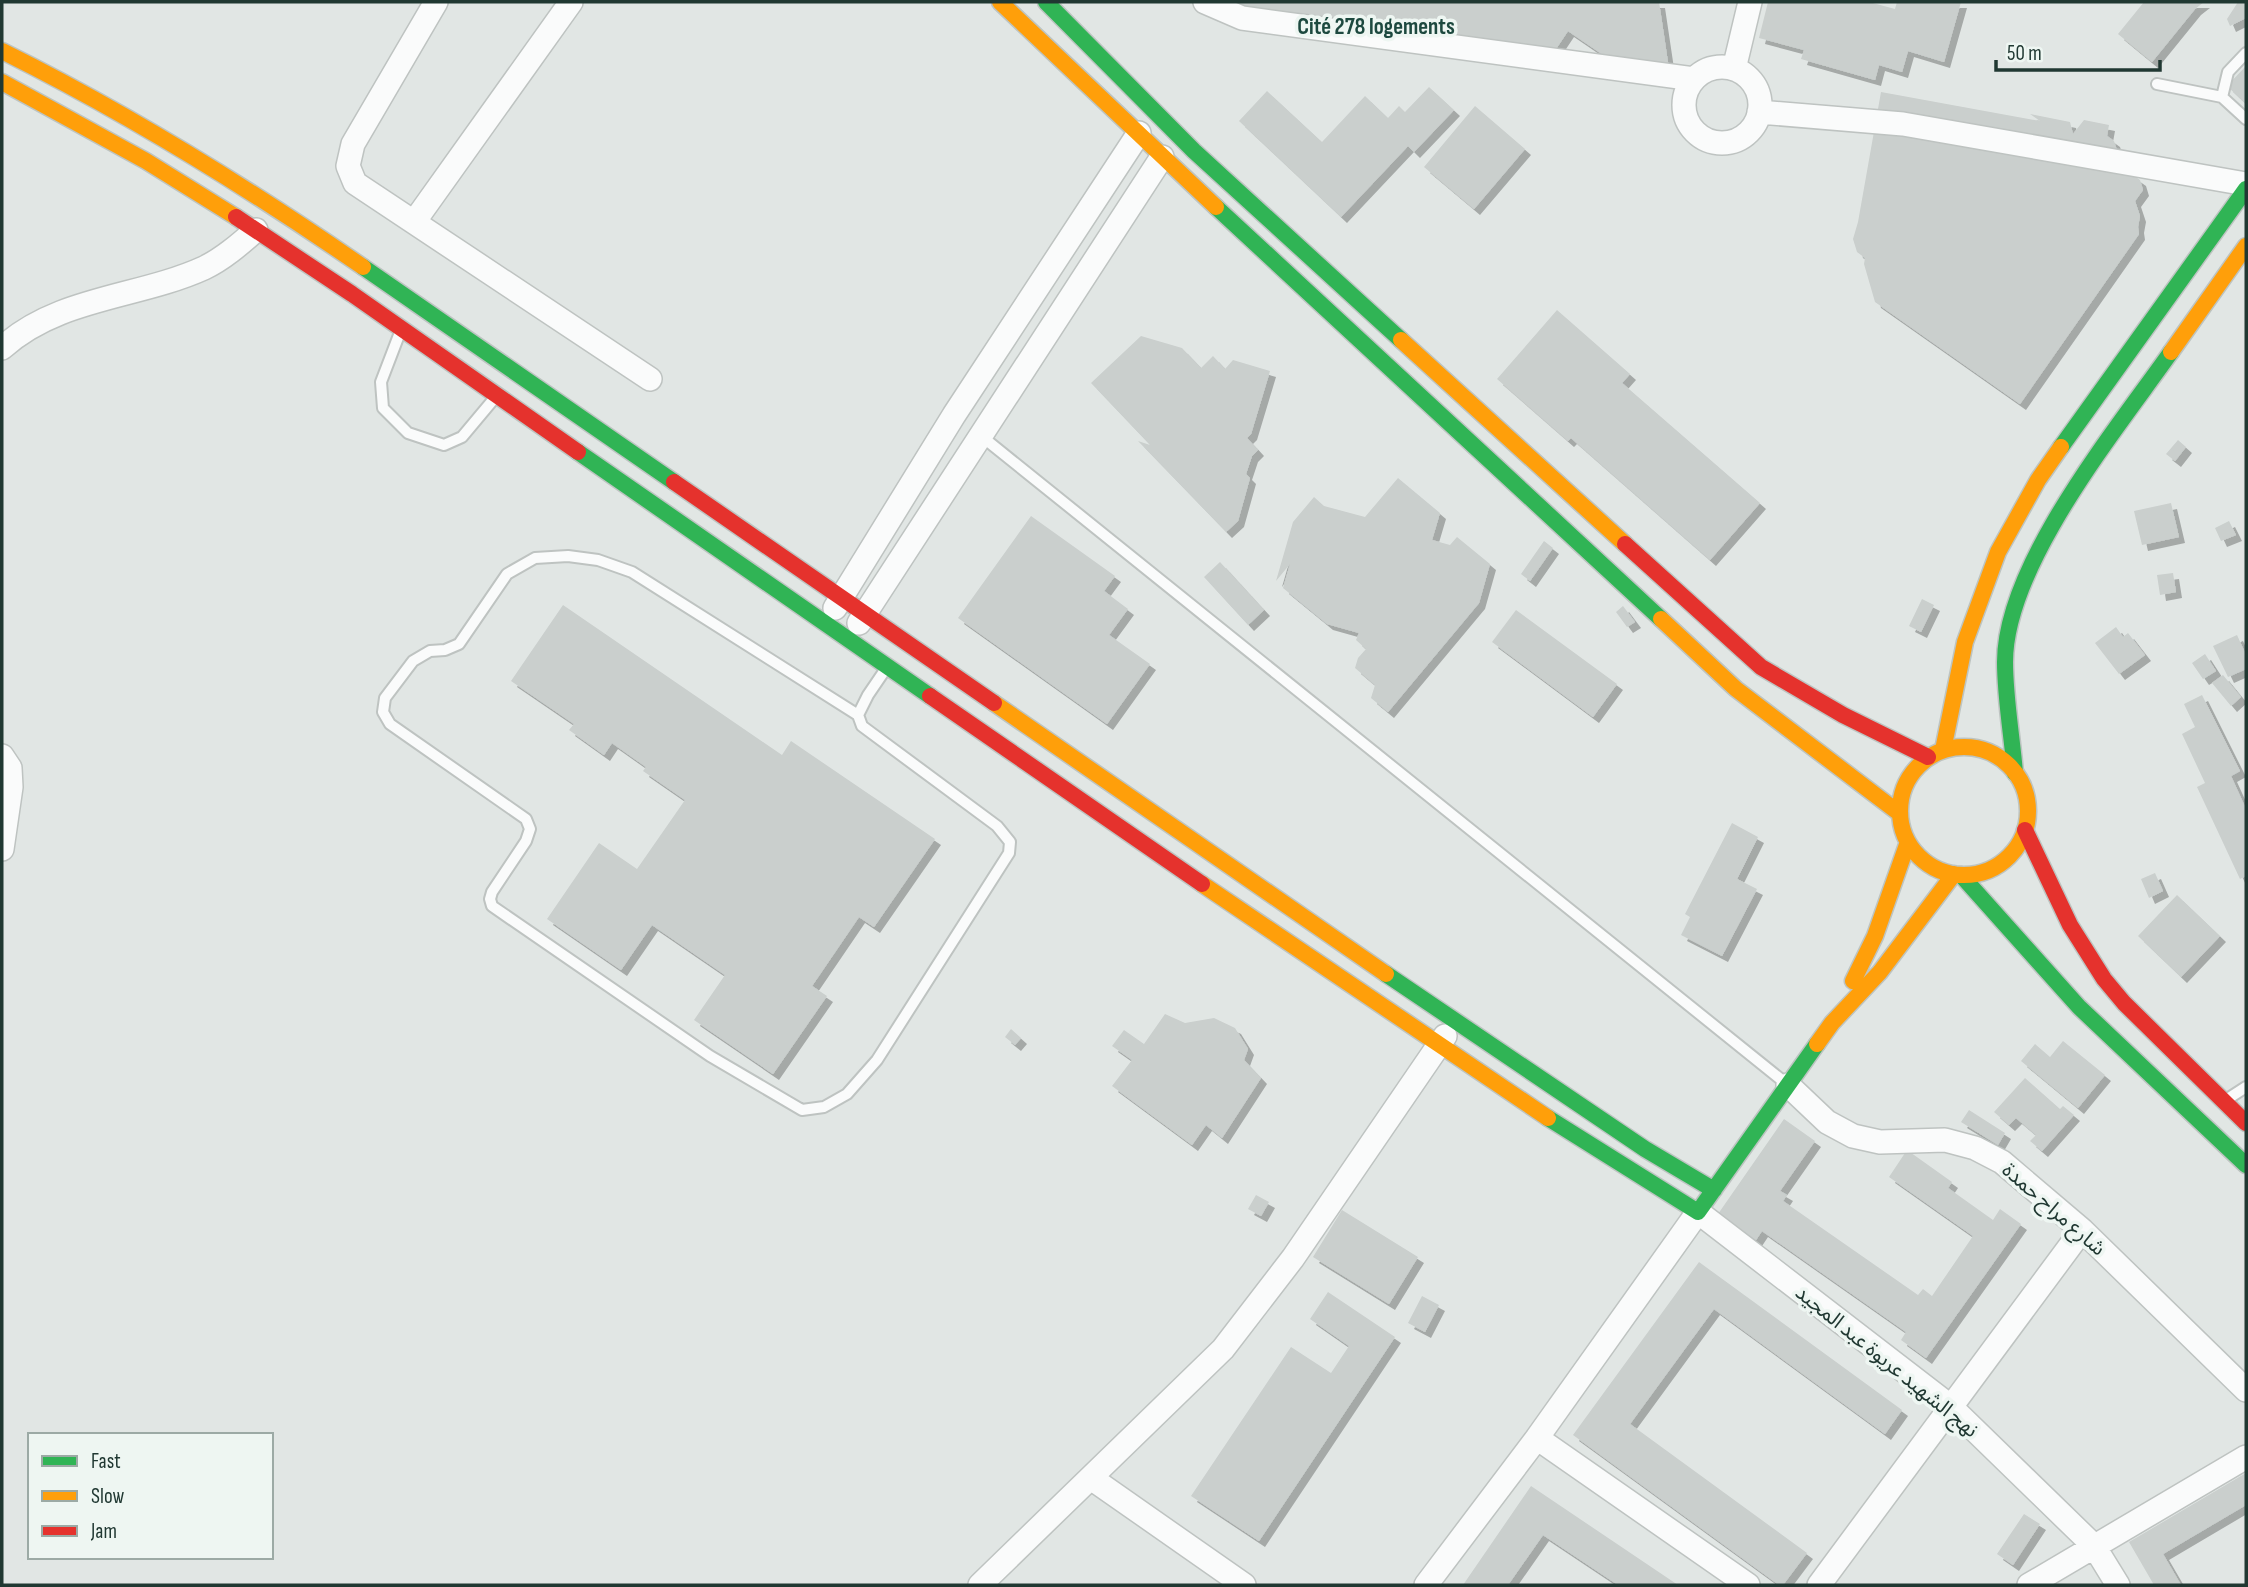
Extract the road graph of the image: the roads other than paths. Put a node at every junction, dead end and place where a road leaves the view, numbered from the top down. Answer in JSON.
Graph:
{"nodes":[{"id":1,"x":436,"y":2,"type":"edge"},
{"id":2,"x":570,"y":2,"type":"edge"},
{"id":3,"x":1000,"y":2,"type":"edge"},
{"id":4,"x":1046,"y":2,"type":"edge"},
{"id":5,"x":1205,"y":2,"type":"edge"},
{"id":6,"x":1750,"y":2,"type":"edge"},
{"id":7,"x":2,"y":51,"type":"edge"},
{"id":8,"x":2246,"y":53,"type":"edge"},
{"id":9,"x":1734,"y":69,"type":"junction"},
{"id":10,"x":1695,"y":79,"type":"junction"},
{"id":11,"x":2,"y":82,"type":"edge"},
{"id":12,"x":2157,"y":84,"type":"dead end"},
{"id":13,"x":2222,"y":97,"type":"junction"},
{"id":14,"x":1759,"y":112,"type":"junction"},
{"id":15,"x":2246,"y":119,"type":"edge"},
{"id":16,"x":1139,"y":133,"type":"junction"},
{"id":17,"x":1162,"y":157,"type":"junction"},
{"id":18,"x":2246,"y":187,"type":"edge"},
{"id":19,"x":414,"y":222,"type":"junction"},
{"id":20,"x":256,"y":230,"type":"junction"},
{"id":21,"x":2246,"y":246,"type":"edge"},
{"id":22,"x":396,"y":288,"type":"junction"},
{"id":23,"x":378,"y":314,"type":"junction"},
{"id":24,"x":401,"y":330,"type":"junction"},
{"id":25,"x":2,"y":348,"type":"edge"},
{"id":26,"x":650,"y":379,"type":"dead end"},
{"id":27,"x":497,"y":395,"type":"junction"},
{"id":28,"x":954,"y":415,"type":"junction"},
{"id":29,"x":980,"y":435,"type":"junction"},
{"id":30,"x":842,"y":598,"type":"junction"},
{"id":31,"x":865,"y":614,"type":"junction"},
{"id":32,"x":827,"y":622,"type":"junction"},
{"id":33,"x":849,"y":638,"type":"junction"},
{"id":34,"x":888,"y":665,"type":"junction"},
{"id":35,"x":858,"y":715,"type":"junction"},
{"id":36,"x":1936,"y":753,"type":"junction"},
{"id":37,"x":2,"y":756,"type":"edge"},
{"id":38,"x":2015,"y":773,"type":"junction"},
{"id":39,"x":1899,"y":813,"type":"junction"},
{"id":40,"x":2025,"y":830,"type":"junction"},
{"id":41,"x":1184,"y":836,"type":"junction"},
{"id":42,"x":1908,"y":842,"type":"junction"},
{"id":43,"x":2,"y":849,"type":"edge"},
{"id":44,"x":1167,"y":861,"type":"junction"},
{"id":45,"x":1957,"y":875,"type":"junction"},
{"id":46,"x":1455,"y":1022,"type":"junction"},
{"id":47,"x":1832,"y":1023,"type":"junction"},
{"id":48,"x":1438,"y":1046,"type":"junction"},
{"id":49,"x":1788,"y":1085,"type":"junction"},
{"id":50,"x":2246,"y":1087,"type":"edge"},
{"id":51,"x":2223,"y":1102,"type":"junction"},
{"id":52,"x":2246,"y":1123,"type":"edge"},
{"id":53,"x":2246,"y":1165,"type":"edge"},
{"id":54,"x":1714,"y":1190,"type":"junction"},
{"id":55,"x":1698,"y":1212,"type":"junction"},
{"id":56,"x":2082,"y":1230,"type":"junction"},
{"id":57,"x":2246,"y":1390,"type":"edge"},
{"id":58,"x":1950,"y":1406,"type":"junction"},
{"id":59,"x":1537,"y":1438,"type":"junction"},
{"id":60,"x":2246,"y":1457,"type":"edge"},
{"id":61,"x":1091,"y":1478,"type":"junction"},
{"id":62,"x":2094,"y":1546,"type":"junction"},
{"id":63,"x":980,"y":1585,"type":"edge"},
{"id":64,"x":1244,"y":1585,"type":"edge"},
{"id":65,"x":1426,"y":1585,"type":"edge"},
{"id":66,"x":1748,"y":1585,"type":"edge"},
{"id":67,"x":1819,"y":1585,"type":"edge"},
{"id":68,"x":2029,"y":1585,"type":"edge"},
{"id":69,"x":2118,"y":1585,"type":"edge"}],
"edges":[{"from":1,"to":19,"type":"street"},
{"from":2,"to":19,"type":"street"},
{"from":3,"to":16,"type":"main road"},
{"from":4,"to":36,"type":"main road"},
{"from":5,"to":10,"type":"street"},
{"from":6,"to":9,"type":"street"},
{"from":7,"to":22,"type":"main road"},
{"from":8,"to":13,"type":"lane"},
{"from":9,"to":10,"type":"street"},
{"from":9,"to":14,"type":"street"},
{"from":10,"to":14,"type":"street"},
{"from":11,"to":20,"type":"main road"},
{"from":12,"to":13,"type":"lane"},
{"from":13,"to":15,"type":"lane"},
{"from":14,"to":18,"type":"street"},
{"from":16,"to":17,"type":"main road"},
{"from":16,"to":28,"type":"street"},
{"from":17,"to":29,"type":"street"},
{"from":17,"to":39,"type":"main road"},
{"from":18,"to":36,"type":"main road"},
{"from":19,"to":26,"type":"street"},
{"from":20,"to":23,"type":"main road"},
{"from":20,"to":25,"type":"street"},
{"from":21,"to":38,"type":"main road"},
{"from":22,"to":23,"type":"main road"},
{"from":22,"to":30,"type":"main road"},
{"from":23,"to":24,"type":"main road"},
{"from":24,"to":27,"type":"main road"},
{"from":24,"to":27,"type":"lane"},
{"from":27,"to":32,"type":"main road"},
{"from":28,"to":29,"type":"street"},
{"from":28,"to":30,"type":"street"},
{"from":29,"to":31,"type":"street"},
{"from":29,"to":49,"type":"lane"},
{"from":30,"to":31,"type":"main road"},
{"from":30,"to":32,"type":"street"},
{"from":31,"to":33,"type":"street"},
{"from":31,"to":41,"type":"main road"},
{"from":32,"to":33,"type":"main road"},
{"from":33,"to":34,"type":"main road"},
{"from":34,"to":35,"type":"lane"},
{"from":34,"to":44,"type":"main road"},
{"from":35,"to":35,"type":"lane"},
{"from":36,"to":38,"type":"main road"},
{"from":36,"to":39,"type":"main road"},
{"from":37,"to":43,"type":"street"},
{"from":38,"to":40,"type":"main road"},
{"from":39,"to":42,"type":"main road"},
{"from":40,"to":45,"type":"main road"},
{"from":40,"to":51,"type":"main road"},
{"from":41,"to":44,"type":"main road"},
{"from":41,"to":46,"type":"main road"},
{"from":42,"to":45,"type":"main road"},
{"from":42,"to":47,"type":"main road"},
{"from":44,"to":48,"type":"main road"},
{"from":45,"to":47,"type":"main road"},
{"from":45,"to":53,"type":"main road"},
{"from":46,"to":48,"type":"street"},
{"from":46,"to":54,"type":"main road"},
{"from":47,"to":49,"type":"main road"},
{"from":48,"to":55,"type":"main road"},
{"from":48,"to":61,"type":"street"},
{"from":49,"to":54,"type":"main road"},
{"from":49,"to":56,"type":"street","name":"شارع مراح حمدة"},
{"from":50,"to":51,"type":"lane"},
{"from":51,"to":52,"type":"main road"},
{"from":54,"to":55,"type":"main road"},
{"from":55,"to":58,"type":"street","name":"نهج الشهيد عريوة عبد المجيد"},
{"from":55,"to":59,"type":"street"},
{"from":56,"to":57,"type":"street","name":"شارع مراح حمدة"},
{"from":56,"to":58,"type":"street"},
{"from":58,"to":62,"type":"street","name":"نهج الشهيد عريوة عبد المجيد"},
{"from":58,"to":67,"type":"street"},
{"from":59,"to":65,"type":"street"},
{"from":59,"to":66,"type":"street"},
{"from":60,"to":62,"type":"street"},
{"from":61,"to":63,"type":"street"},
{"from":61,"to":64,"type":"street"},
{"from":62,"to":68,"type":"street"},
{"from":62,"to":69,"type":"street","name":"نهج الشهيد عريوة عبد المجيد"}]}
